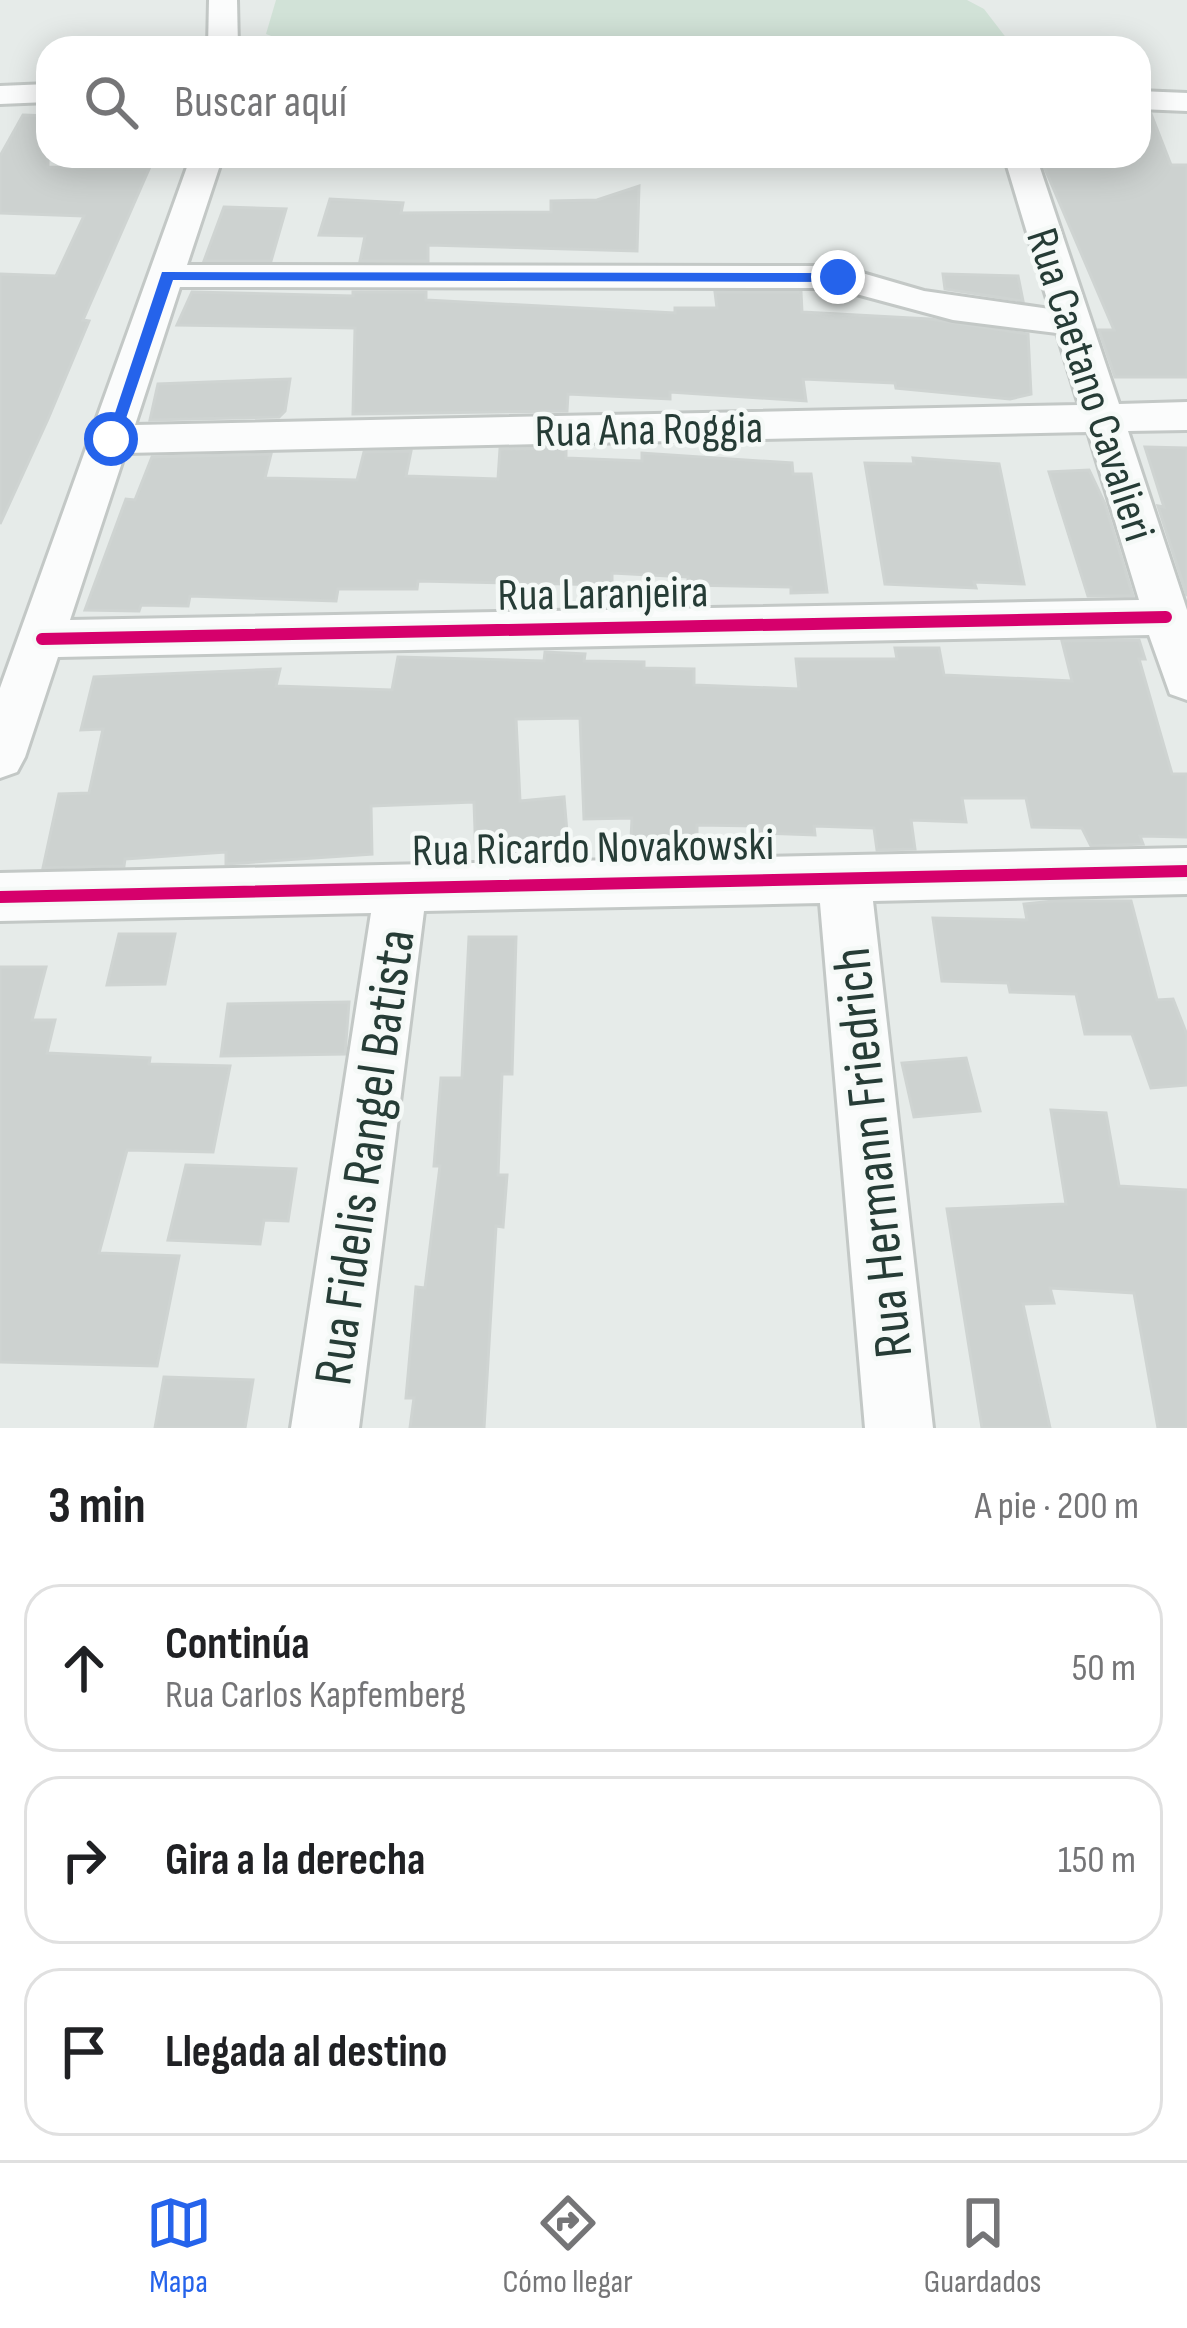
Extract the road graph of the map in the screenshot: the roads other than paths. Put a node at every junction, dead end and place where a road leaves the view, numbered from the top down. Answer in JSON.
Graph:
{"nodes":[{"id":1,"x":223,"y":0,"type":"edge"},
{"id":2,"x":223,"y":36,"type":"edge"},
{"id":3,"x":36,"y":94,"type":"edge"},
{"id":4,"x":2,"y":98,"type":"edge"},
{"id":5,"x":1151,"y":100,"type":"edge"},
{"id":6,"x":1187,"y":102,"type":"edge"},
{"id":7,"x":203,"y":168,"type":"edge"},
{"id":8,"x":1024,"y":168,"type":"edge"},
{"id":9,"x":167,"y":275,"type":"junction"},
{"id":10,"x":1072,"y":322,"type":"junction"},
{"id":11,"x":1187,"y":416,"type":"edge"},
{"id":12,"x":1103,"y":418,"type":"junction"},
{"id":13,"x":111,"y":439,"type":"junction"},
{"id":14,"x":1166,"y":616,"type":"junction"},
{"id":15,"x":42,"y":639,"type":"junction"},
{"id":16,"x":1187,"y":681,"type":"edge"},
{"id":17,"x":0,"y":757,"type":"edge"},
{"id":18,"x":1187,"y":871,"type":"edge"},
{"id":19,"x":844,"y":878,"type":"junction"},
{"id":20,"x":401,"y":886,"type":"junction"},
{"id":21,"x":0,"y":896,"type":"edge"},
{"id":22,"x":325,"y":1428,"type":"edge"},
{"id":23,"x":899,"y":1428,"type":"edge"}],
"edges":[{"from":1,"to":2,"type":"street"},
{"from":3,"to":4,"type":"street"},
{"from":5,"to":6,"type":"street"},
{"from":7,"to":9,"type":"street"},
{"from":8,"to":10,"type":"street","name":"Rua Caetano Cavalieri"},
{"from":9,"to":10,"type":"street"},
{"from":9,"to":13,"type":"street"},
{"from":10,"to":12,"type":"street","name":"Rua Caetano Cavalieri"},
{"from":11,"to":12,"type":"street","name":"Rua Ana Roggia"},
{"from":12,"to":13,"type":"street","name":"Rua Ana Roggia"},
{"from":12,"to":14,"type":"street","name":"Rua Caetano Cavalieri"},
{"from":13,"to":15,"type":"street"},
{"from":14,"to":15,"type":"street","name":"Rua Laranjeira"},
{"from":14,"to":16,"type":"street","name":"Rua Caetano Cavalieri"},
{"from":15,"to":17,"type":"street"},
{"from":18,"to":19,"type":"street","name":"Rua Ricardo Novakowski"},
{"from":19,"to":20,"type":"street","name":"Rua Ricardo Novakowski"},
{"from":19,"to":23,"type":"street","name":"Rua Hermann Friedrich"},
{"from":20,"to":21,"type":"street","name":"Rua Ricardo Novakowski"},
{"from":20,"to":22,"type":"street","name":"Rua Fidelis Rangel Batista"}]}
